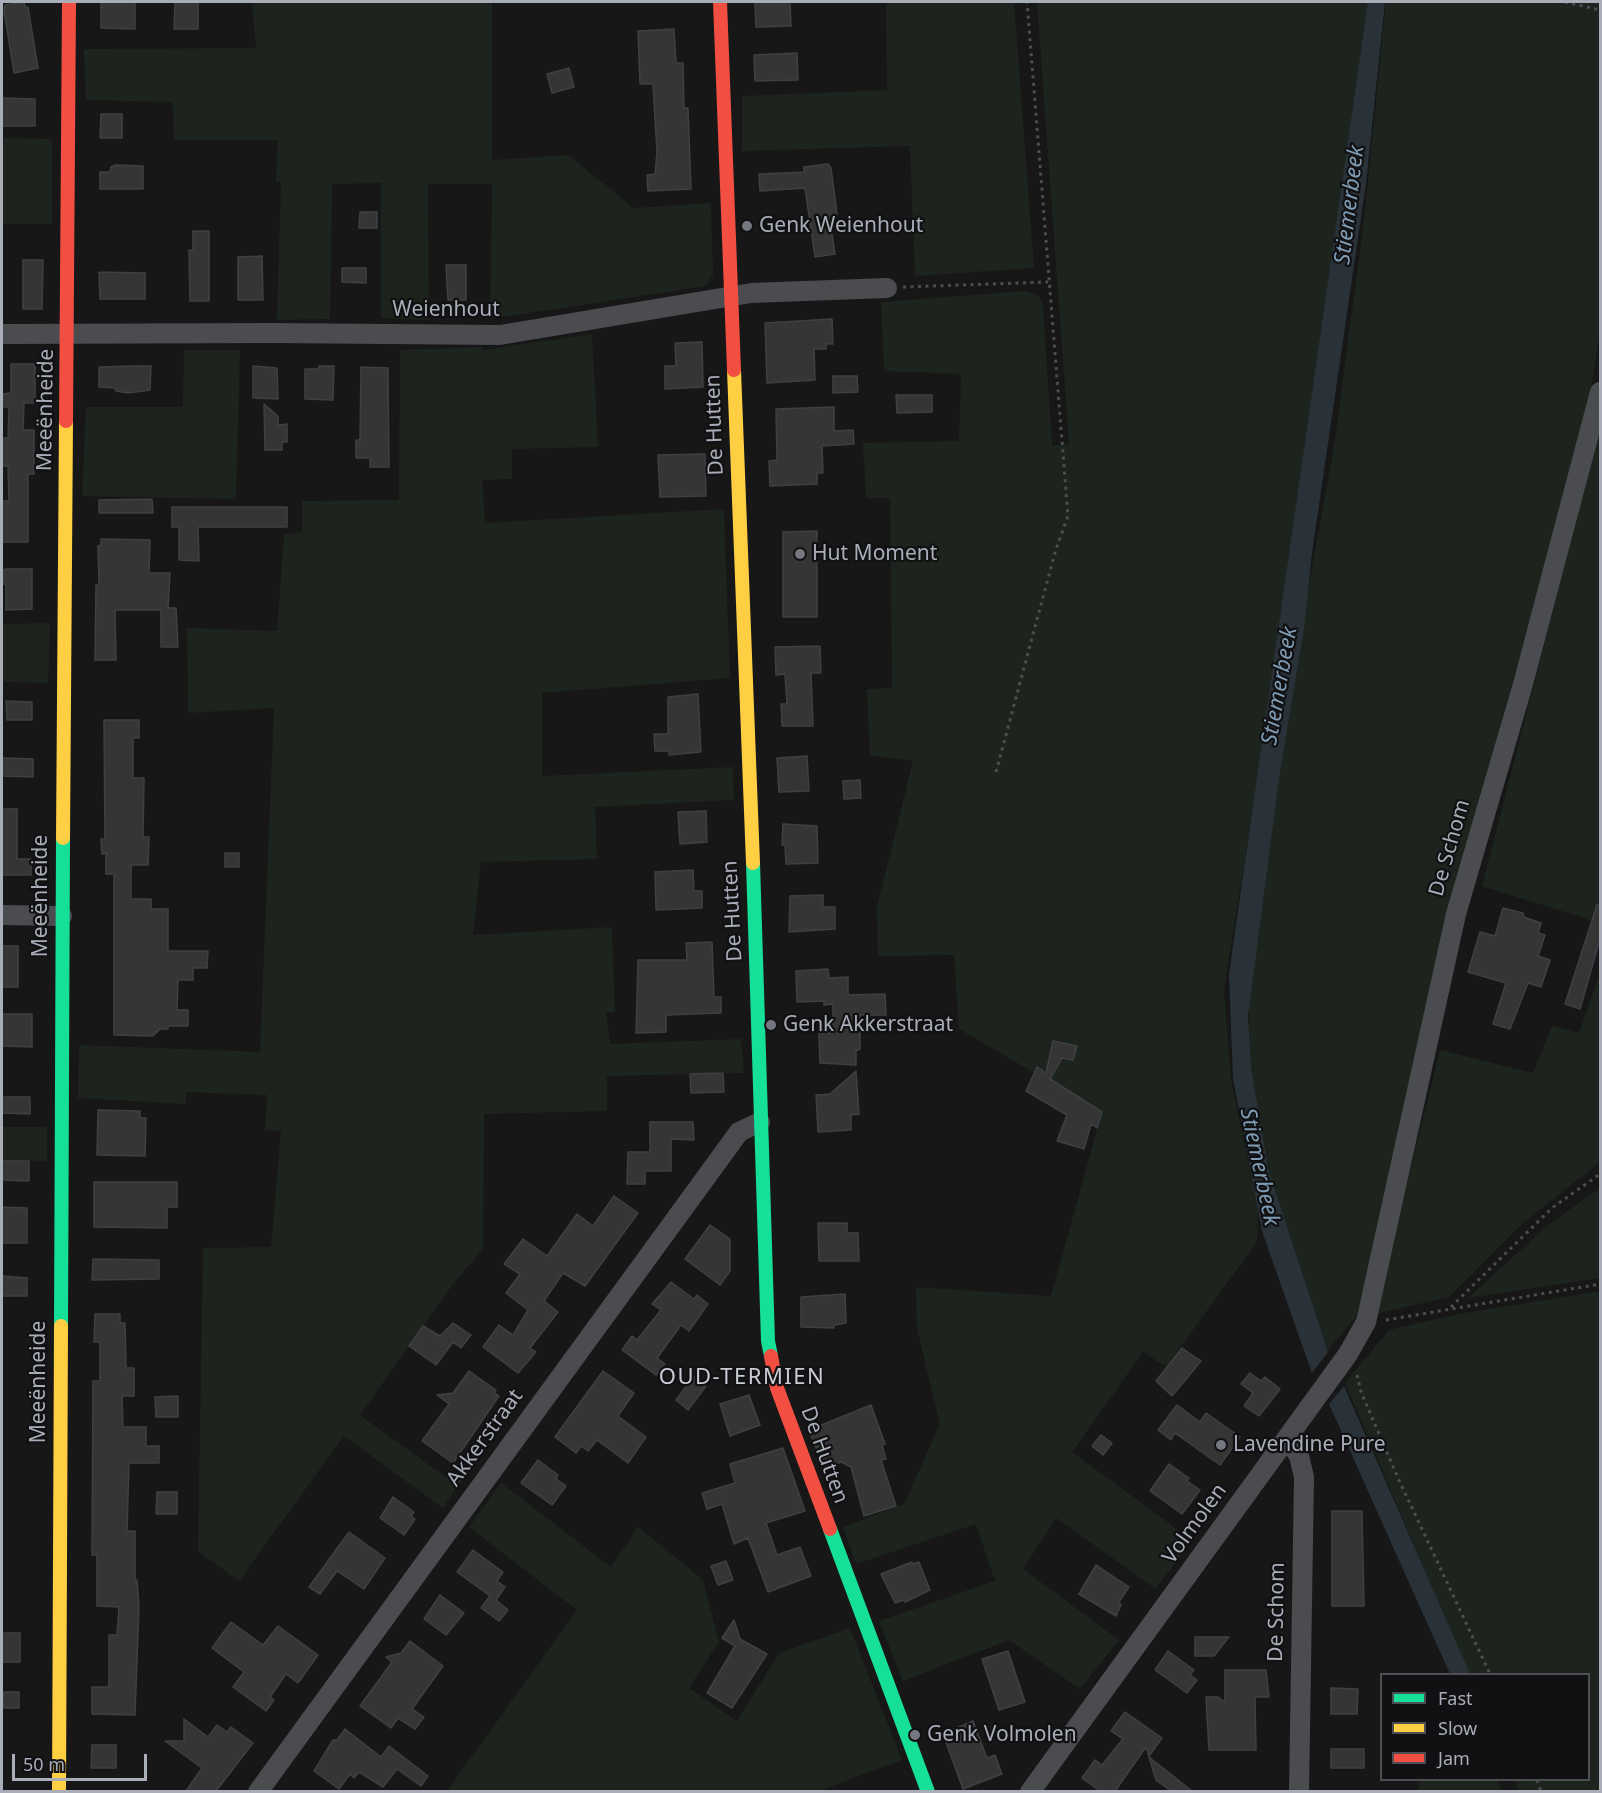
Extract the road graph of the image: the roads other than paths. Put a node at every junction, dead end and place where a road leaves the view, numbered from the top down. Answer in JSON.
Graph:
{"nodes":[{"id":1,"x":69,"y":2,"type":"edge"},
{"id":2,"x":720,"y":2,"type":"edge"},
{"id":3,"x":886,"y":288,"type":"road end"},
{"id":4,"x":732,"y":296,"type":"junction"},
{"id":5,"x":2,"y":334,"type":"edge"},
{"id":6,"x":68,"y":334,"type":"junction"},
{"id":7,"x":1600,"y":392,"type":"edge"},
{"id":8,"x":2,"y":915,"type":"edge"},
{"id":9,"x":62,"y":916,"type":"junction"},
{"id":10,"x":760,"y":1122,"type":"junction"},
{"id":11,"x":1366,"y":1322,"type":"joint"},
{"id":12,"x":1287,"y":1438,"type":"junction"},
{"id":13,"x":59,"y":1791,"type":"edge"},
{"id":14,"x":258,"y":1791,"type":"edge"},
{"id":15,"x":928,"y":1791,"type":"edge"},
{"id":16,"x":1030,"y":1791,"type":"edge"},
{"id":17,"x":1299,"y":1791,"type":"edge"}],
"edges":[{"from":1,"to":6,"type":"street","name":"Meeënheide"},
{"from":2,"to":4,"type":"street","name":"De Hutten"},
{"from":3,"to":4,"type":"street","name":"Weienhout"},
{"from":4,"to":6,"type":"street","name":"Weienhout"},
{"from":4,"to":10,"type":"street","name":"De Hutten"},
{"from":5,"to":6,"type":"street","name":"Weienhout"},
{"from":6,"to":9,"type":"street","name":"Meeënheide"},
{"from":7,"to":11,"type":"street","name":"De Schom"},
{"from":8,"to":9,"type":"street"},
{"from":9,"to":13,"type":"street","name":"Meeënheide"},
{"from":10,"to":14,"type":"street","name":"Akkerstraat"},
{"from":10,"to":15,"type":"street","name":"De Hutten"},
{"from":11,"to":12,"type":"street","name":"Volmolen"},
{"from":12,"to":16,"type":"street","name":"Volmolen"},
{"from":12,"to":17,"type":"street","name":"De Schom"}]}
